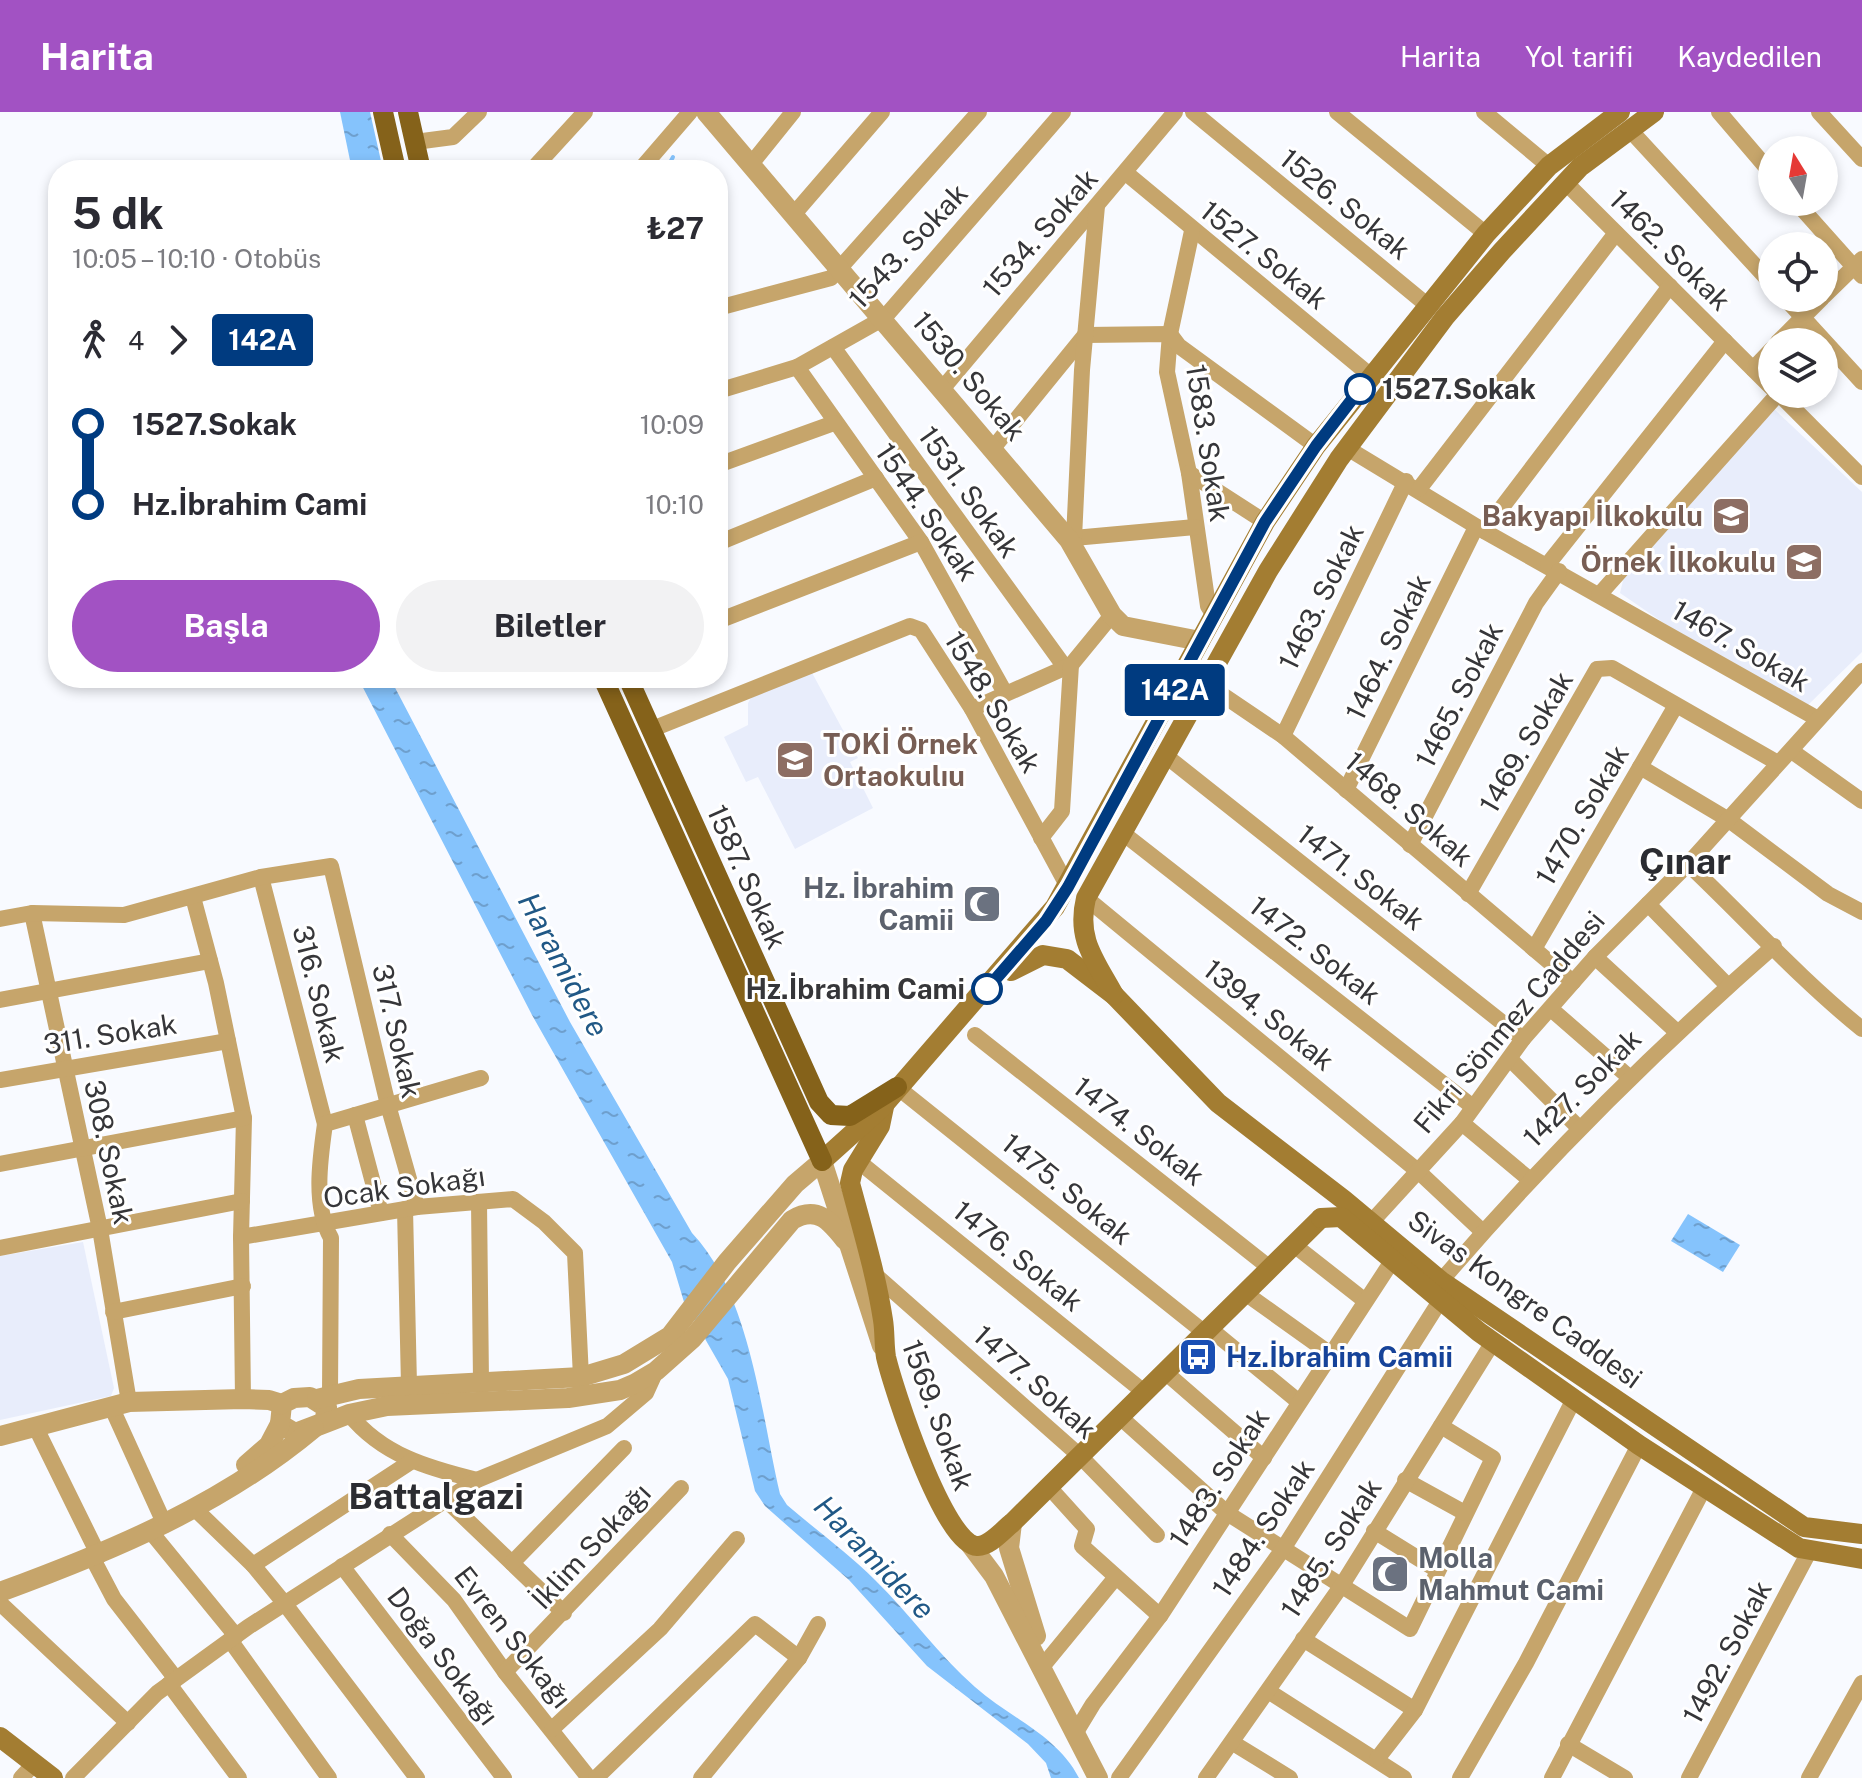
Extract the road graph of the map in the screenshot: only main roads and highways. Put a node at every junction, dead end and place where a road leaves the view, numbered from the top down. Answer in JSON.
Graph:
{"nodes":[{"id":1,"x":383,"y":112,"type":"edge"},
{"id":2,"x":408,"y":112,"type":"edge"},
{"id":3,"x":1654,"y":112,"type":"edge"},
{"id":4,"x":1625,"y":121,"type":"edge"},
{"id":5,"x":393,"y":160,"type":"edge"},
{"id":6,"x":419,"y":160,"type":"edge"},
{"id":7,"x":608,"y":688,"type":"edge"},
{"id":8,"x":632,"y":688,"type":"edge"},
{"id":9,"x":1077,"y":892,"type":"junction"},
{"id":10,"x":987,"y":989,"type":"junction"},
{"id":11,"x":1114,"y":995,"type":"junction"},
{"id":12,"x":891,"y":1094,"type":"junction"},
{"id":13,"x":1307,"y":1172,"type":"junction"},
{"id":14,"x":1321,"y":1218,"type":"junction"},
{"id":15,"x":1366,"y":1228,"type":"junction"},
{"id":16,"x":1441,"y":1291,"type":"junction"},
{"id":17,"x":1862,"y":1534,"type":"edge"},
{"id":18,"x":1862,"y":1559,"type":"edge"},
{"id":19,"x":0,"y":1737,"type":"edge"},
{"id":20,"x":28,"y":1771,"type":"edge"},
{"id":21,"x":53,"y":1778,"type":"edge"}],
"edges":[{"from":1,"to":5,"type":"main road"},
{"from":2,"to":6,"type":"main road"},
{"from":3,"to":4,"type":"main road"},
{"from":4,"to":9,"type":"main road"},
{"from":4,"to":9,"type":"main road"},
{"from":7,"to":12,"type":"main road","name":"1587. Sokak"},
{"from":8,"to":12,"type":"main road","name":"1587. Sokak"},
{"from":9,"to":10,"type":"main road"},
{"from":9,"to":11,"type":"main road","name":"Sivas Kongre Caddesi"},
{"from":10,"to":11,"type":"main road","name":"Sivas Kongre Caddesi"},
{"from":10,"to":12,"type":"main road"},
{"from":11,"to":13,"type":"main road","name":"Sivas Kongre Caddesi"},
{"from":12,"to":14,"type":"main road","name":"1569. Sokak"},
{"from":13,"to":14,"type":"main road"},
{"from":13,"to":15,"type":"main road","name":"Sivas Kongre Caddesi"},
{"from":14,"to":15,"type":"main road","name":"Sivas Kongre Caddesi"},
{"from":15,"to":16,"type":"main road","name":"Sivas Kongre Caddesi"},
{"from":16,"to":17,"type":"main road","name":"Sivas Kongre Caddesi"},
{"from":16,"to":18,"type":"main road","name":"Sivas Kongre Caddesi"},
{"from":19,"to":20,"type":"main road"},
{"from":20,"to":21,"type":"main road"}]}
